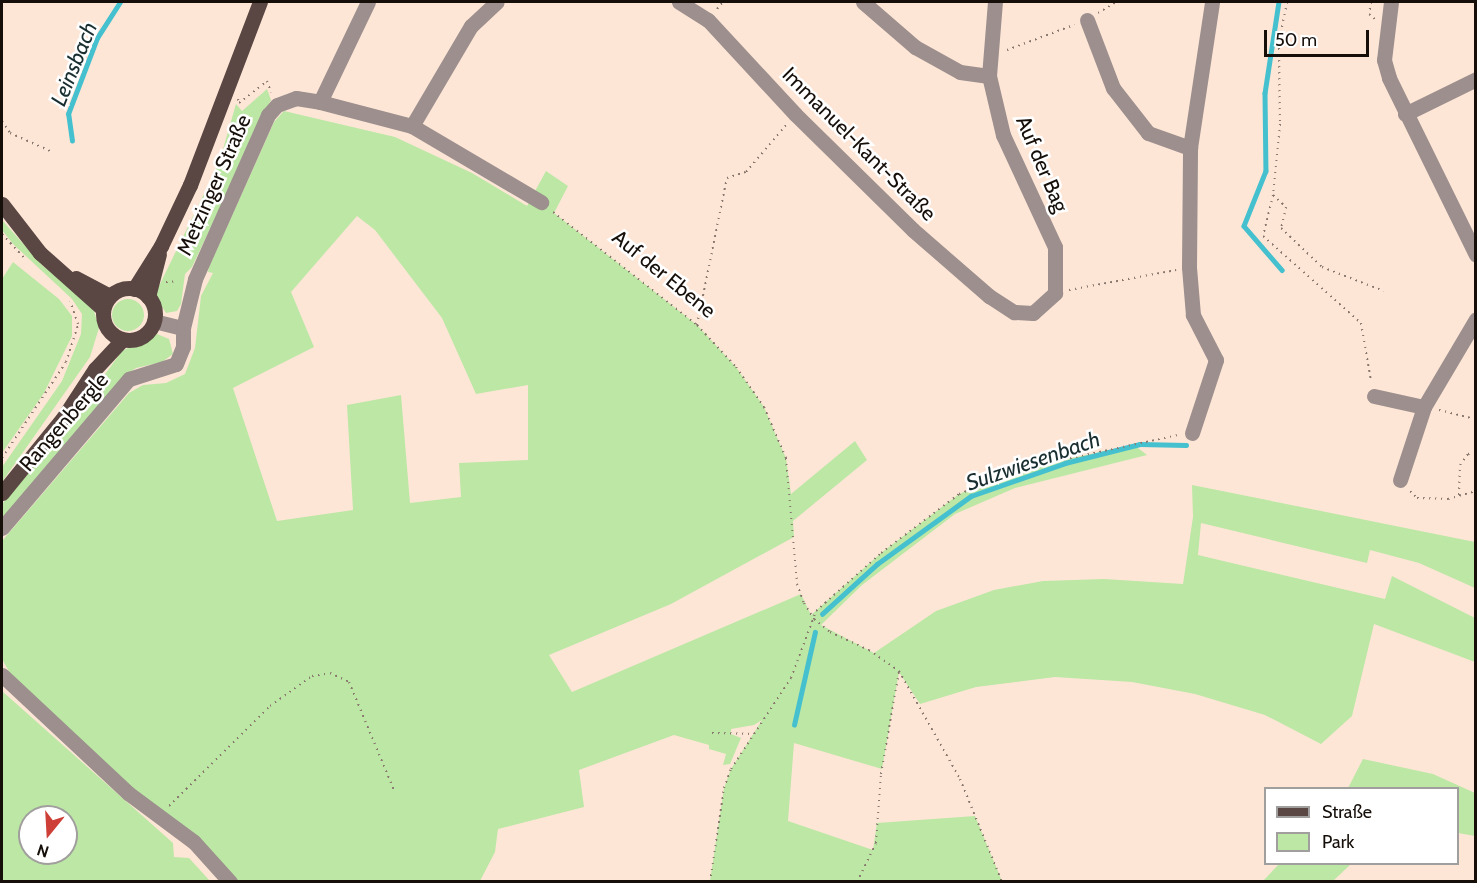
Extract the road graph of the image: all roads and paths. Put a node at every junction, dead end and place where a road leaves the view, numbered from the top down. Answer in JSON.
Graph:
{"nodes":[{"id":1,"x":260,"y":2,"type":"edge"},
{"id":2,"x":368,"y":2,"type":"edge"},
{"id":3,"x":497,"y":2,"type":"edge"},
{"id":4,"x":679,"y":2,"type":"edge"},
{"id":5,"x":863,"y":2,"type":"edge"},
{"id":6,"x":995,"y":2,"type":"edge"},
{"id":7,"x":1116,"y":2,"type":"edge"},
{"id":8,"x":1212,"y":2,"type":"edge"},
{"id":9,"x":1287,"y":2,"type":"edge"},
{"id":10,"x":1391,"y":2,"type":"edge"},
{"id":11,"x":1087,"y":20,"type":"junction"},
{"id":12,"x":990,"y":56,"type":"junction"},
{"id":13,"x":989,"y":76,"type":"junction"},
{"id":14,"x":1476,"y":79,"type":"edge"},
{"id":15,"x":230,"y":82,"type":"junction"},
{"id":16,"x":320,"y":102,"type":"junction"},
{"id":17,"x":277,"y":105,"type":"junction"},
{"id":18,"x":795,"y":114,"type":"junction"},
{"id":19,"x":1406,"y":114,"type":"junction"},
{"id":20,"x":2,"y":121,"type":"edge"},
{"id":21,"x":412,"y":126,"type":"junction"},
{"id":22,"x":1190,"y":148,"type":"junction"},
{"id":23,"x":50,"y":151,"type":"dead end"},
{"id":24,"x":1273,"y":195,"type":"junction"},
{"id":25,"x":541,"y":202,"type":"joint"},
{"id":26,"x":2,"y":204,"type":"edge"},
{"id":27,"x":2,"y":234,"type":"edge"},
{"id":28,"x":1473,"y":238,"type":"edge"},
{"id":29,"x":161,"y":246,"type":"junction"},
{"id":30,"x":1476,"y":255,"type":"edge"},
{"id":31,"x":30,"y":264,"type":"dead end"},
{"id":32,"x":1189,"y":267,"type":"junction"},
{"id":33,"x":134,"y":289,"type":"junction"},
{"id":34,"x":1384,"y":291,"type":"dead end"},
{"id":35,"x":1055,"y":293,"type":"junction"},
{"id":36,"x":148,"y":297,"type":"junction"},
{"id":37,"x":69,"y":299,"type":"dead end"},
{"id":38,"x":107,"y":302,"type":"junction"},
{"id":39,"x":1476,"y":319,"type":"edge"},
{"id":40,"x":154,"y":321,"type":"junction"},
{"id":41,"x":697,"y":325,"type":"junction"},
{"id":42,"x":183,"y":328,"type":"junction"},
{"id":43,"x":116,"y":336,"type":"junction"},
{"id":44,"x":1470,"y":345,"type":"edge"},
{"id":45,"x":1373,"y":391,"type":"joint"},
{"id":46,"x":1424,"y":407,"type":"junction"},
{"id":47,"x":1476,"y":419,"type":"edge"},
{"id":48,"x":1192,"y":433,"type":"joint"},
{"id":49,"x":1476,"y":452,"type":"edge"},
{"id":50,"x":2,"y":458,"type":"edge"},
{"id":51,"x":1400,"y":480,"type":"joint"},
{"id":52,"x":1476,"y":491,"type":"edge"},
{"id":53,"x":2,"y":493,"type":"edge"},
{"id":54,"x":1459,"y":495,"type":"junction"},
{"id":55,"x":2,"y":528,"type":"edge"},
{"id":56,"x":814,"y":620,"type":"junction"},
{"id":57,"x":899,"y":671,"type":"junction"},
{"id":58,"x":2,"y":675,"type":"edge"},
{"id":59,"x":712,"y":733,"type":"dead end"},
{"id":60,"x":754,"y":734,"type":"junction"},
{"id":61,"x":394,"y":790,"type":"dead end"},
{"id":62,"x":159,"y":816,"type":"junction"},
{"id":63,"x":230,"y":882,"type":"edge"},
{"id":64,"x":710,"y":882,"type":"edge"},
{"id":65,"x":857,"y":882,"type":"edge"},
{"id":66,"x":1002,"y":882,"type":"edge"}],
"edges":[{"from":1,"to":15,"type":"main road","name":"Metzinger Straße"},
{"from":2,"to":16,"type":"street"},
{"from":3,"to":21,"type":"street"},
{"from":4,"to":18,"type":"street","name":"Immanuel-Kant-Straße"},
{"from":5,"to":13,"type":"street"},
{"from":6,"to":12,"type":"street","name":"Auf der Bag"},
{"from":7,"to":11,"type":"path"},
{"from":8,"to":22,"type":"street"},
{"from":9,"to":24,"type":"path"},
{"from":10,"to":19,"type":"street"},
{"from":11,"to":12,"type":"path"},
{"from":11,"to":22,"type":"street"},
{"from":12,"to":13,"type":"street","name":"Auf der Bag"},
{"from":13,"to":35,"type":"street","name":"Auf der Bag"},
{"from":14,"to":19,"type":"street"},
{"from":15,"to":17,"type":"path"},
{"from":15,"to":29,"type":"main road","name":"Metzinger Straße"},
{"from":16,"to":17,"type":"street","name":"Metzinger Straße"},
{"from":16,"to":21,"type":"street"},
{"from":17,"to":42,"type":"street","name":"Metzinger Straße"},
{"from":18,"to":35,"type":"street","name":"Immanuel-Kant-Straße"},
{"from":18,"to":41,"type":"path"},
{"from":19,"to":28,"type":"street"},
{"from":20,"to":23,"type":"path"},
{"from":21,"to":25,"type":"street"},
{"from":22,"to":32,"type":"street"},
{"from":24,"to":34,"type":"path"},
{"from":24,"to":45,"type":"path"},
{"from":25,"to":41,"type":"path","name":"Auf der Ebene"},
{"from":26,"to":38,"type":"main road"},
{"from":27,"to":31,"type":"path"},
{"from":28,"to":30,"type":"street"},
{"from":29,"to":33,"type":"main road","name":"Metzinger Straße"},
{"from":29,"to":36,"type":"main road","name":"Metzinger Straße"},
{"from":32,"to":35,"type":"path"},
{"from":32,"to":48,"type":"street"},
{"from":33,"to":36,"type":"main road"},
{"from":33,"to":38,"type":"main road"},
{"from":36,"to":40,"type":"main road"},
{"from":37,"to":50,"type":"path"},
{"from":38,"to":43,"type":"main road"},
{"from":39,"to":44,"type":"street"},
{"from":40,"to":42,"type":"street"},
{"from":40,"to":43,"type":"main road"},
{"from":41,"to":56,"type":"path","name":"Auf der Ebene"},
{"from":42,"to":55,"type":"street","name":"Rangenbergle"},
{"from":43,"to":53,"type":"main road"},
{"from":44,"to":46,"type":"street"},
{"from":45,"to":46,"type":"street"},
{"from":46,"to":47,"type":"path"},
{"from":46,"to":51,"type":"street"},
{"from":48,"to":56,"type":"path"},
{"from":49,"to":54,"type":"path"},
{"from":51,"to":54,"type":"path"},
{"from":52,"to":54,"type":"path"},
{"from":56,"to":57,"type":"path"},
{"from":56,"to":60,"type":"path"},
{"from":57,"to":65,"type":"path"},
{"from":57,"to":66,"type":"path"},
{"from":58,"to":62,"type":"street"},
{"from":59,"to":60,"type":"path"},
{"from":60,"to":64,"type":"path"},
{"from":61,"to":62,"type":"path"},
{"from":62,"to":63,"type":"street"}]}
